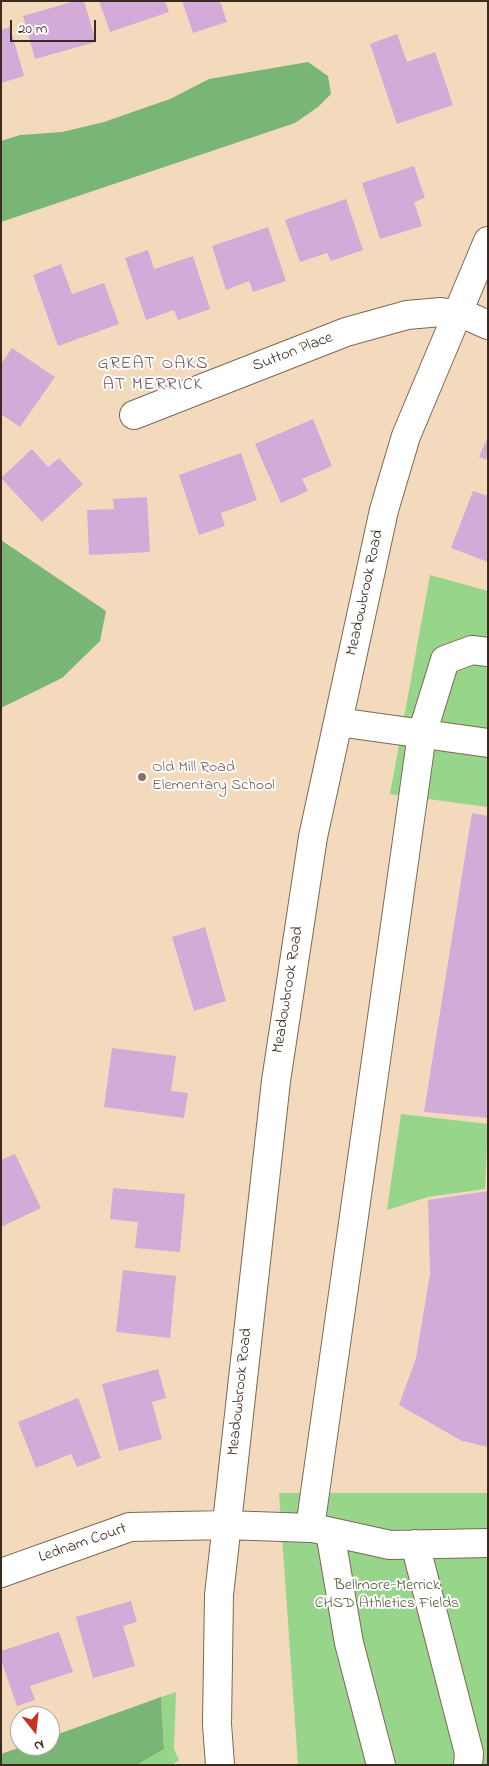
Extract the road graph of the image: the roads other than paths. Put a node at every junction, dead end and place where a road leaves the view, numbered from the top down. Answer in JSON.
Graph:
{"nodes":[{"id":1,"x":488,"y":241,"type":"edge"},
{"id":2,"x":456,"y":315,"type":"junction"},
{"id":3,"x":488,"y":325,"type":"edge"},
{"id":4,"x":134,"y":415,"type":"dead end"},
{"id":5,"x":488,"y":652,"type":"edge"},
{"id":6,"x":338,"y":722,"type":"junction"},
{"id":7,"x":422,"y":734,"type":"junction"},
{"id":8,"x":488,"y":743,"type":"edge"},
{"id":9,"x":226,"y":1525,"type":"junction"},
{"id":10,"x":320,"y":1530,"type":"junction"},
{"id":11,"x":488,"y":1543,"type":"edge"},
{"id":12,"x":416,"y":1544,"type":"junction"},
{"id":13,"x":1,"y":1573,"type":"edge"},
{"id":14,"x":220,"y":1765,"type":"edge"},
{"id":15,"x":381,"y":1765,"type":"edge"},
{"id":16,"x":468,"y":1765,"type":"edge"}],
"edges":[{"from":1,"to":2,"type":"street","name":"Meadowbrook Road"},
{"from":2,"to":3,"type":"street","name":"Sutton Place"},
{"from":2,"to":4,"type":"street","name":"Sutton Place"},
{"from":2,"to":6,"type":"street","name":"Meadowbrook Road"},
{"from":5,"to":7,"type":"street"},
{"from":6,"to":7,"type":"street"},
{"from":6,"to":9,"type":"street","name":"Meadowbrook Road"},
{"from":7,"to":8,"type":"street"},
{"from":7,"to":10,"type":"street"},
{"from":9,"to":10,"type":"street","name":"Lednam Court"},
{"from":9,"to":13,"type":"street","name":"Lednam Court"},
{"from":9,"to":14,"type":"street","name":"Meadowbrook Road"},
{"from":10,"to":12,"type":"street","name":"Lednam Court"},
{"from":10,"to":15,"type":"street"},
{"from":11,"to":12,"type":"street","name":"Lednam Court"},
{"from":12,"to":16,"type":"street"}]}
